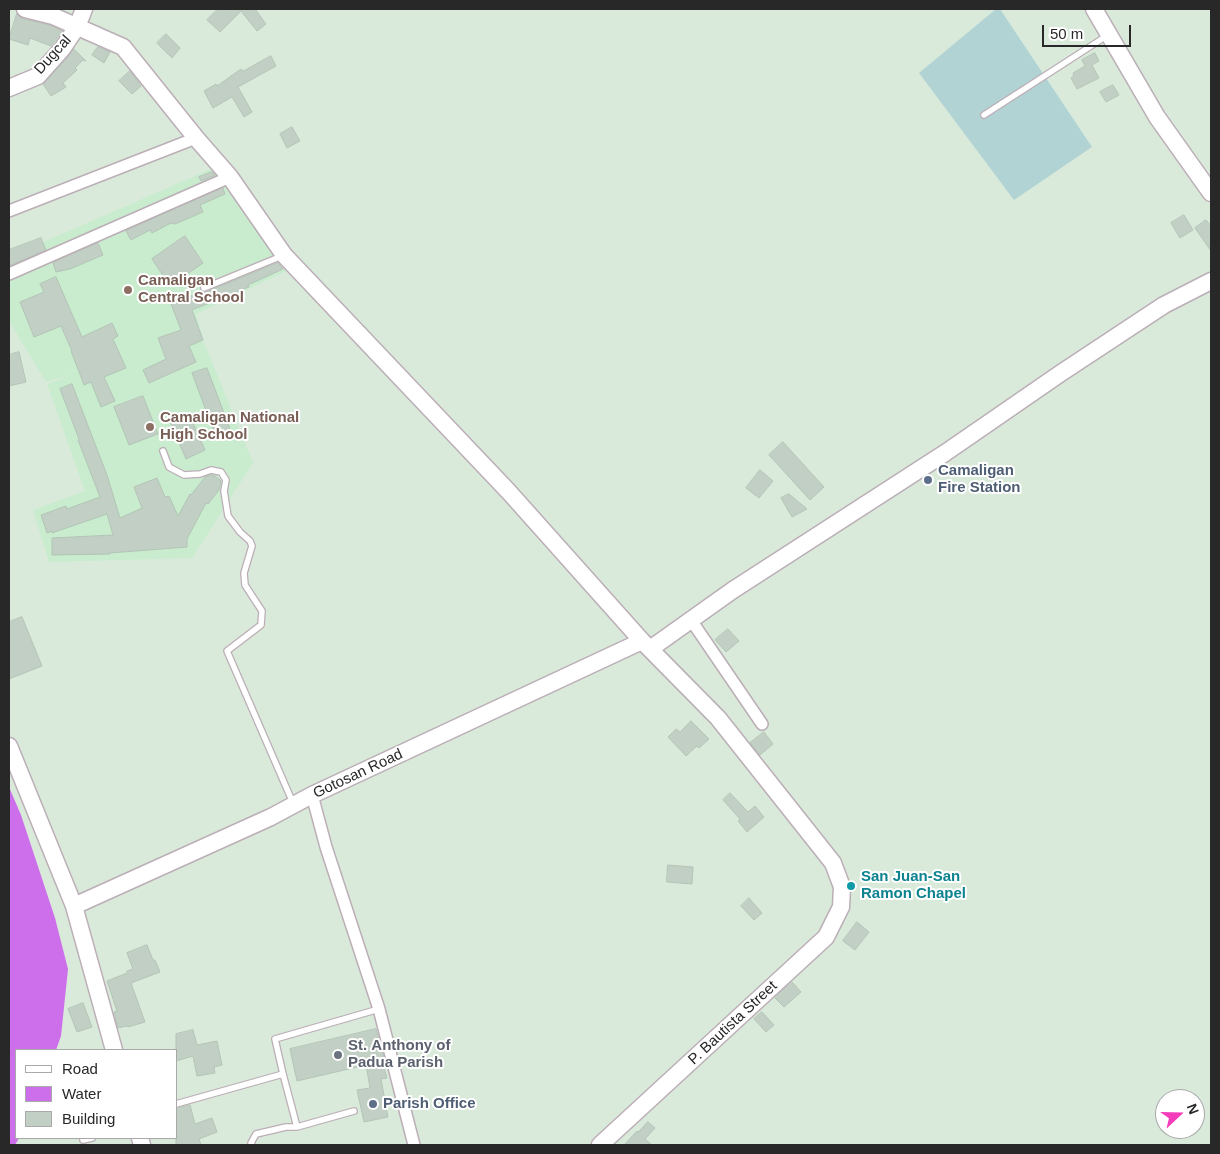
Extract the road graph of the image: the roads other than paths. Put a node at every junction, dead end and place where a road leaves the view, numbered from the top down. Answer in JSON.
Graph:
{"nodes":[{"id":1,"x":25,"y":9,"type":"edge"},
{"id":2,"x":84,"y":9,"type":"edge"},
{"id":3,"x":1094,"y":9,"type":"edge"},
{"id":4,"x":77,"y":27,"type":"junction"},
{"id":5,"x":1109,"y":34,"type":"junction"},
{"id":6,"x":9,"y":88,"type":"edge"},
{"id":7,"x":984,"y":115,"type":"dead end"},
{"id":8,"x":196,"y":138,"type":"junction"},
{"id":9,"x":230,"y":177,"type":"junction"},
{"id":10,"x":1211,"y":193,"type":"edge"},
{"id":11,"x":9,"y":211,"type":"edge"},
{"id":12,"x":284,"y":255,"type":"junction"},
{"id":13,"x":9,"y":274,"type":"edge"},
{"id":14,"x":1211,"y":281,"type":"edge"},
{"id":15,"x":204,"y":288,"type":"dead end"},
{"id":16,"x":163,"y":451,"type":"dead end"},
{"id":17,"x":691,"y":620,"type":"junction"},
{"id":18,"x":646,"y":645,"type":"junction"},
{"id":19,"x":762,"y":724,"type":"dead end"},
{"id":20,"x":9,"y":746,"type":"edge"},
{"id":21,"x":312,"y":795,"type":"junction"},
{"id":22,"x":294,"y":805,"type":"junction"},
{"id":23,"x":74,"y":906,"type":"junction"},
{"id":24,"x":378,"y":1009,"type":"junction"},
{"id":25,"x":114,"y":1049,"type":"edge"},
{"id":26,"x":282,"y":1074,"type":"junction"},
{"id":27,"x":178,"y":1103,"type":"edge"},
{"id":28,"x":354,"y":1111,"type":"dead end"},
{"id":29,"x":297,"y":1127,"type":"junction"},
{"id":30,"x":88,"y":1139,"type":"edge"},
{"id":31,"x":83,"y":1140,"type":"dead end"},
{"id":32,"x":252,"y":1145,"type":"edge"},
{"id":33,"x":414,"y":1145,"type":"edge"},
{"id":34,"x":600,"y":1145,"type":"edge"}],
"edges":[{"from":1,"to":4,"type":"street"},
{"from":2,"to":4,"type":"street","name":"Dugcal"},
{"from":3,"to":5,"type":"street"},
{"from":4,"to":6,"type":"street","name":"Dugcal"},
{"from":4,"to":8,"type":"street"},
{"from":5,"to":7,"type":"lane"},
{"from":5,"to":10,"type":"street"},
{"from":8,"to":9,"type":"street"},
{"from":8,"to":11,"type":"street"},
{"from":9,"to":12,"type":"street"},
{"from":9,"to":13,"type":"street"},
{"from":12,"to":15,"type":"lane"},
{"from":12,"to":18,"type":"street"},
{"from":14,"to":17,"type":"street","name":"Gotosan Road"},
{"from":16,"to":22,"type":"lane"},
{"from":17,"to":18,"type":"street","name":"Gotosan Road"},
{"from":17,"to":19,"type":"street"},
{"from":18,"to":21,"type":"street","name":"Gotosan Road"},
{"from":18,"to":34,"type":"street","name":"P. Bautista Street"},
{"from":20,"to":23,"type":"street"},
{"from":21,"to":22,"type":"street","name":"Gotosan Road"},
{"from":21,"to":24,"type":"street"},
{"from":22,"to":23,"type":"street","name":"Gotosan Road"},
{"from":23,"to":25,"type":"street"},
{"from":24,"to":26,"type":"lane"},
{"from":24,"to":33,"type":"street"},
{"from":26,"to":27,"type":"lane"},
{"from":26,"to":29,"type":"lane"},
{"from":28,"to":29,"type":"lane"},
{"from":29,"to":32,"type":"lane"},
{"from":30,"to":31,"type":"lane"}]}
